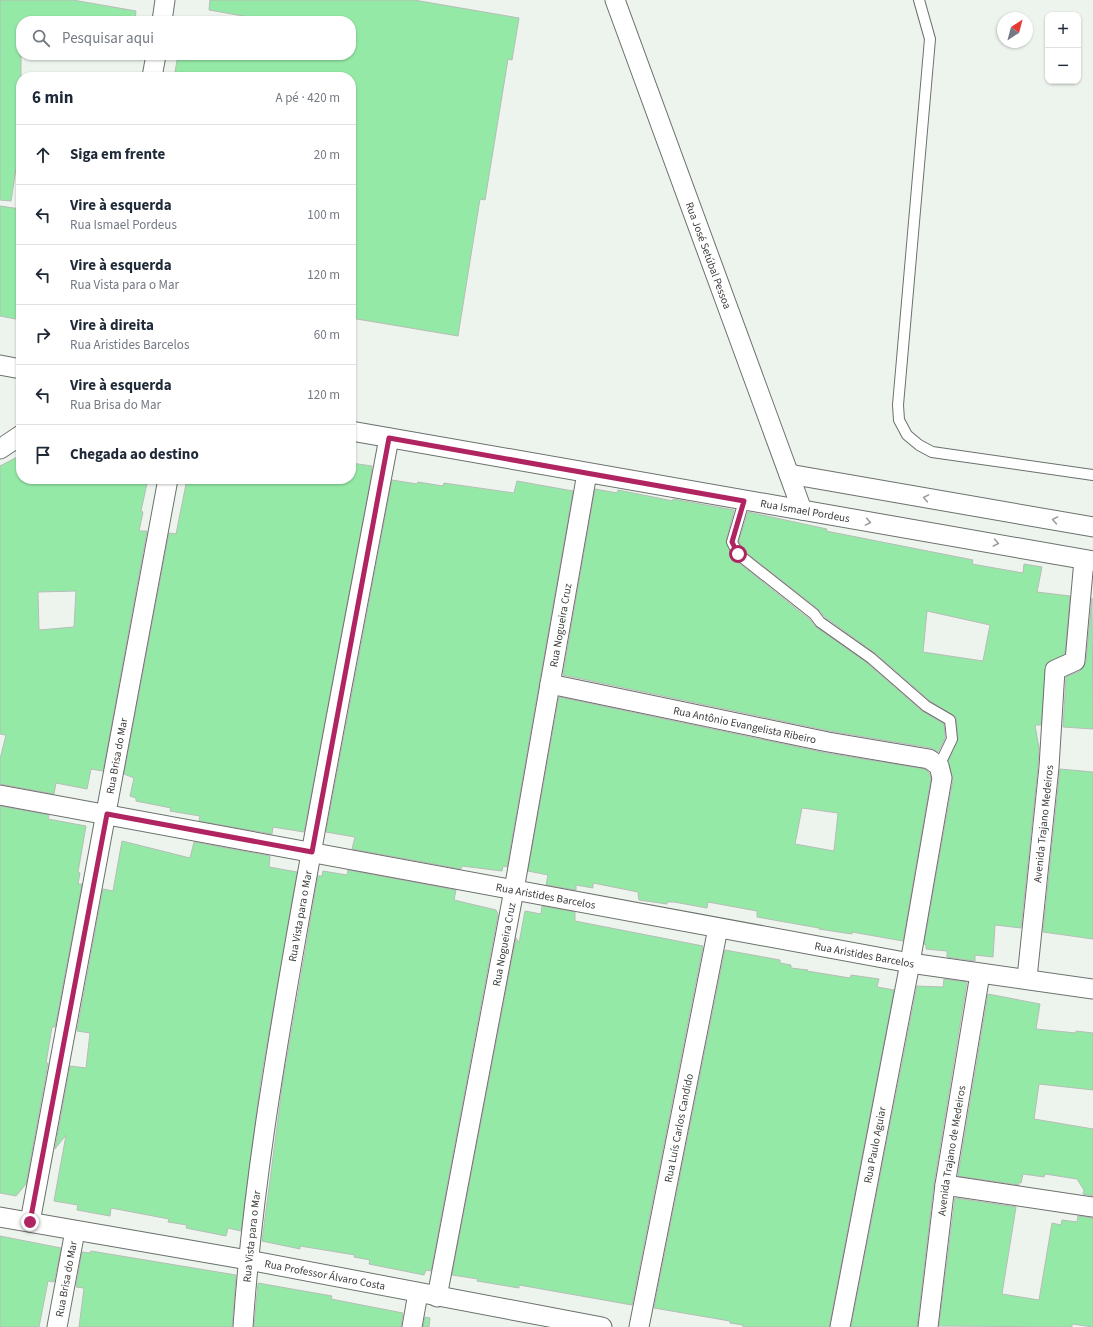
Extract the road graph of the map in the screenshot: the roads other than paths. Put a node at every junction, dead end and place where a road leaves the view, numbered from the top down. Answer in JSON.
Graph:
{"nodes":[{"id":1,"x":165,"y":0,"type":"edge"},
{"id":2,"x":615,"y":0,"type":"edge"},
{"id":3,"x":919,"y":0,"type":"edge"},
{"id":4,"x":163,"y":16,"type":"edge"},
{"id":5,"x":155,"y":60,"type":"edge"},
{"id":6,"x":153,"y":72,"type":"edge"},
{"id":7,"x":0,"y":365,"type":"edge"},
{"id":8,"x":16,"y":369,"type":"edge"},
{"id":9,"x":356,"y":432,"type":"edge"},
{"id":10,"x":16,"y":438,"type":"edge"},
{"id":11,"x":389,"y":438,"type":"junction"},
{"id":12,"x":0,"y":449,"type":"edge"},
{"id":13,"x":587,"y":473,"type":"junction"},
{"id":14,"x":789,"y":474,"type":"junction"},
{"id":15,"x":1093,"y":475,"type":"edge"},
{"id":16,"x":167,"y":484,"type":"edge"},
{"id":17,"x":744,"y":501,"type":"junction"},
{"id":18,"x":802,"y":510,"type":"junction"},
{"id":19,"x":1093,"y":527,"type":"edge"},
{"id":20,"x":1089,"y":561,"type":"edge"},
{"id":21,"x":550,"y":684,"type":"junction"},
{"id":22,"x":939,"y":766,"type":"junction"},
{"id":23,"x":0,"y":795,"type":"edge"},
{"id":24,"x":107,"y":814,"type":"junction"},
{"id":25,"x":312,"y":852,"type":"junction"},
{"id":26,"x":514,"y":890,"type":"junction"},
{"id":27,"x":718,"y":928,"type":"junction"},
{"id":28,"x":910,"y":963,"type":"junction"},
{"id":29,"x":980,"y":974,"type":"junction"},
{"id":30,"x":1027,"y":978,"type":"junction"},
{"id":31,"x":1093,"y":989,"type":"edge"},
{"id":32,"x":945,"y":1185,"type":"junction"},
{"id":33,"x":1093,"y":1207,"type":"edge"},
{"id":34,"x":0,"y":1217,"type":"edge"},
{"id":35,"x":30,"y":1222,"type":"junction"},
{"id":36,"x":75,"y":1231,"type":"junction"},
{"id":37,"x":248,"y":1260,"type":"junction"},
{"id":38,"x":418,"y":1293,"type":"junction"},
{"id":39,"x":437,"y":1297,"type":"junction"},
{"id":40,"x":590,"y":1326,"type":"edge"},
{"id":41,"x":57,"y":1327,"type":"edge"},
{"id":42,"x":243,"y":1327,"type":"edge"},
{"id":43,"x":412,"y":1327,"type":"edge"},
{"id":44,"x":639,"y":1327,"type":"edge"},
{"id":45,"x":840,"y":1327,"type":"edge"},
{"id":46,"x":928,"y":1327,"type":"edge"}],
"edges":[{"from":1,"to":4,"type":"street"},
{"from":2,"to":14,"type":"street","name":"Rua José Setúbal Pessoa"},
{"from":3,"to":15,"type":"lane"},
{"from":5,"to":6,"type":"street"},
{"from":7,"to":8,"type":"street"},
{"from":9,"to":11,"type":"street","name":"Rua Ismael Pordeus"},
{"from":10,"to":12,"type":"street"},
{"from":11,"to":13,"type":"street","name":"Rua Ismael Pordeus"},
{"from":11,"to":25,"type":"street","name":"Rua Vista para o Mar"},
{"from":13,"to":17,"type":"street","name":"Rua Ismael Pordeus"},
{"from":13,"to":21,"type":"street","name":"Rua Nogueira Cruz"},
{"from":14,"to":18,"type":"street","name":"Rua José Setúbal Pessoa"},
{"from":19,"to":14,"type":"street","one_way":true},
{"from":16,"to":24,"type":"street","name":"Rua Brisa do Mar"},
{"from":17,"to":18,"type":"street","name":"Rua Ismael Pordeus"},
{"from":17,"to":22,"type":"lane"},
{"from":18,"to":20,"type":"street","name":"Rua Ismael Pordeus","one_way":true},
{"from":20,"to":30,"type":"street","name":"Avenida Trajano Medeiros"},
{"from":21,"to":22,"type":"street","name":"Rua Antônio Evangelista Ribeiro"},
{"from":21,"to":26,"type":"street","name":"Rua Nogueira Cruz"},
{"from":22,"to":28,"type":"street","name":"Rua Paulo Aguiar"},
{"from":23,"to":24,"type":"street","name":"Rua Aristides Barcelos"},
{"from":24,"to":25,"type":"street","name":"Rua Aristides Barcelos"},
{"from":24,"to":35,"type":"street","name":"Rua Brisa do Mar"},
{"from":25,"to":26,"type":"street","name":"Rua Aristides Barcelos"},
{"from":25,"to":37,"type":"street","name":"Rua Vista para o Mar"},
{"from":26,"to":27,"type":"street","name":"Rua Aristides Barcelos"},
{"from":26,"to":39,"type":"street","name":"Rua Nogueira Cruz"},
{"from":27,"to":28,"type":"street","name":"Rua Aristides Barcelos"},
{"from":27,"to":44,"type":"street","name":"Rua Luís Carlos Candido"},
{"from":28,"to":29,"type":"street","name":"Rua Aristides Barcelos"},
{"from":28,"to":45,"type":"street","name":"Rua Paulo Aguiar"},
{"from":29,"to":30,"type":"street","name":"Rua Aristides Barcelos"},
{"from":29,"to":32,"type":"street","name":"Avenida Trajano de Medeiros"},
{"from":30,"to":31,"type":"street","name":"Rua Aristides Barcelos"},
{"from":32,"to":33,"type":"street"},
{"from":32,"to":46,"type":"street","name":"Avenida Trajano de Medeiros"},
{"from":34,"to":35,"type":"street","name":"Rua Professor Álvaro Costa"},
{"from":35,"to":36,"type":"street","name":"Rua Professor Álvaro Costa"},
{"from":36,"to":37,"type":"street","name":"Rua Professor Álvaro Costa"},
{"from":36,"to":41,"type":"street","name":"Rua Brisa do Mar"},
{"from":37,"to":38,"type":"street","name":"Rua Professor Álvaro Costa"},
{"from":37,"to":42,"type":"street","name":"Rua Vista para o Mar"},
{"from":38,"to":39,"type":"street","name":"Rua Professor Álvaro Costa"},
{"from":38,"to":43,"type":"street"},
{"from":39,"to":40,"type":"street","name":"Rua Professor Álvaro Costa"}]}
